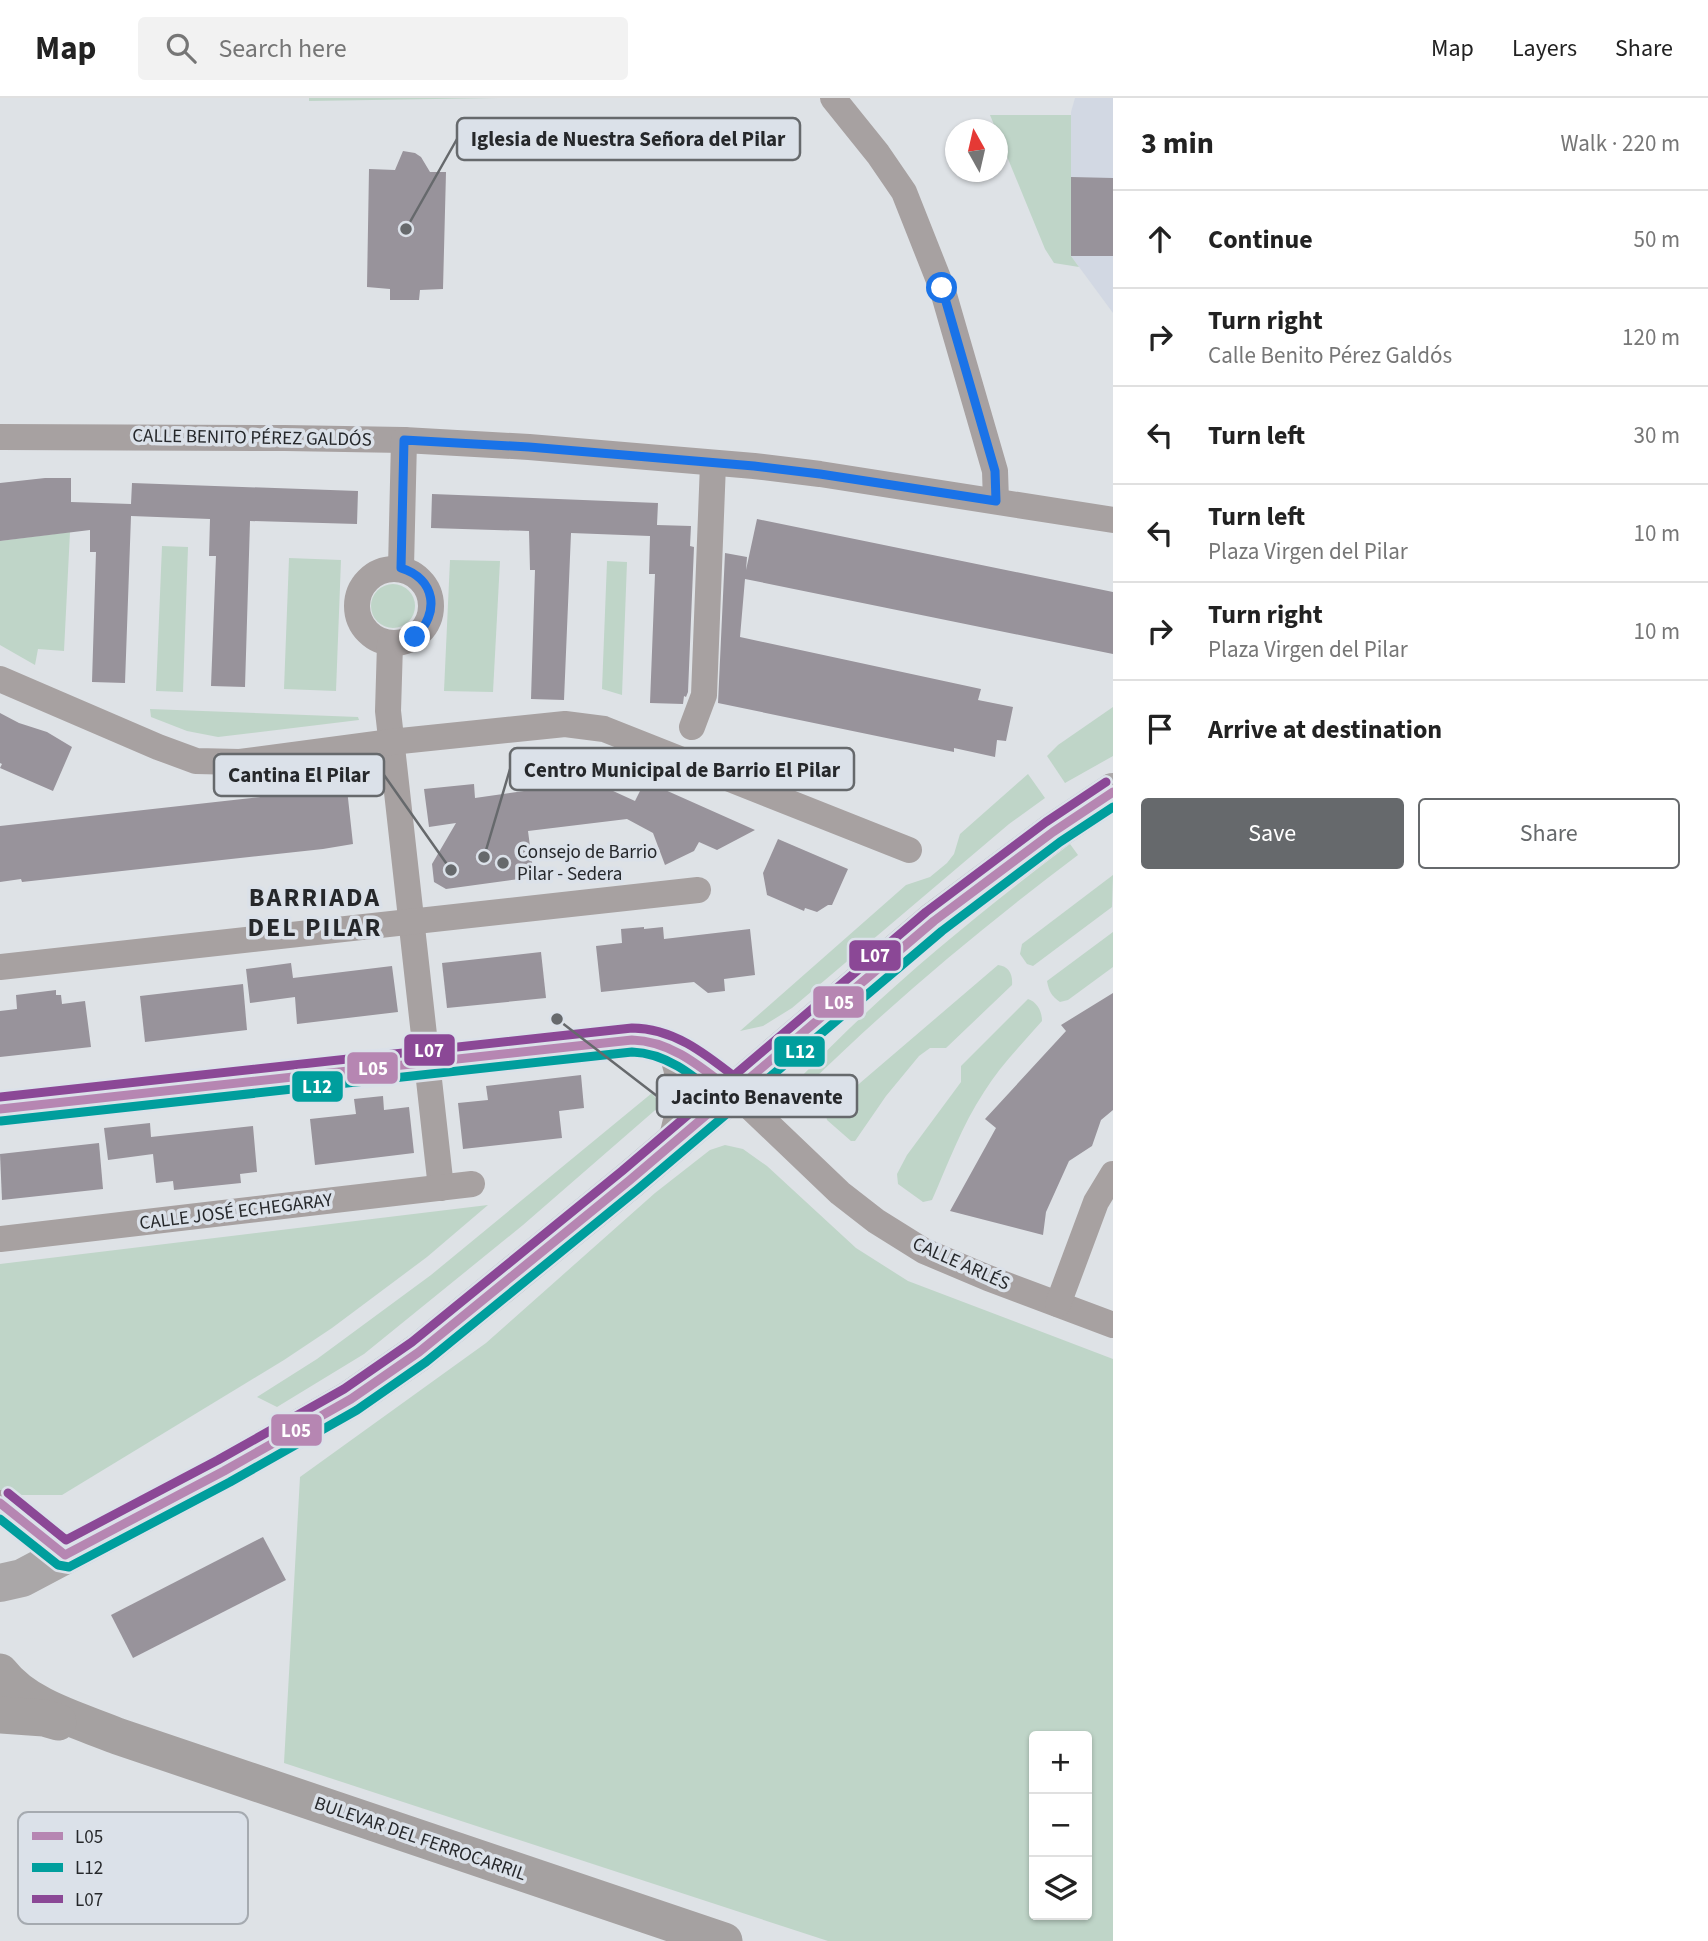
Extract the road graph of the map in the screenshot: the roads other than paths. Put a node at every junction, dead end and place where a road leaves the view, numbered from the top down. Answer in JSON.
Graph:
{"nodes":[{"id":1,"x":832,"y":98,"type":"edge"},
{"id":2,"x":0,"y":437,"type":"edge"},
{"id":3,"x":404,"y":440,"type":"junction"},
{"id":4,"x":713,"y":464,"type":"junction"},
{"id":5,"x":996,"y":501,"type":"junction"},
{"id":6,"x":1113,"y":520,"type":"edge"},
{"id":7,"x":401,"y":568,"type":"junction"},
{"id":8,"x":390,"y":644,"type":"junction"},
{"id":9,"x":0,"y":679,"type":"edge"},
{"id":10,"x":692,"y":727,"type":"dead end"},
{"id":11,"x":391,"y":742,"type":"junction"},
{"id":12,"x":1113,"y":792,"type":"edge"},
{"id":13,"x":909,"y":850,"type":"dead end"},
{"id":14,"x":698,"y":890,"type":"dead end"},
{"id":15,"x":411,"y":921,"type":"junction"},
{"id":16,"x":0,"y":967,"type":"edge"},
{"id":17,"x":669,"y":1048,"type":"junction"},
{"id":18,"x":427,"y":1062,"type":"junction"},
{"id":19,"x":732,"y":1091,"type":"junction"},
{"id":20,"x":0,"y":1109,"type":"edge"},
{"id":21,"x":669,"y":1146,"type":"junction"},
{"id":22,"x":1113,"y":1174,"type":"edge"},
{"id":23,"x":472,"y":1184,"type":"dead end"},
{"id":24,"x":441,"y":1188,"type":"junction"},
{"id":25,"x":0,"y":1239,"type":"edge"},
{"id":26,"x":1058,"y":1304,"type":"junction"},
{"id":27,"x":1113,"y":1325,"type":"edge"},
{"id":28,"x":0,"y":1503,"type":"edge"},
{"id":29,"x":65,"y":1555,"type":"junction"},
{"id":30,"x":11,"y":1580,"type":"edge"},
{"id":31,"x":0,"y":1613,"type":"edge"},
{"id":32,"x":0,"y":1672,"type":"edge"},
{"id":33,"x":0,"y":1715,"type":"edge"},
{"id":34,"x":117,"y":1736,"type":"junction"},
{"id":35,"x":724,"y":1941,"type":"edge"}],
"edges":[{"from":1,"to":5,"type":"street"},
{"from":2,"to":3,"type":"street","name":"CALLE BENITO PÉREZ GALDÓS"},
{"from":3,"to":4,"type":"street","name":"CALLE BENITO PÉREZ GALDÓS"},
{"from":3,"to":7,"type":"street"},
{"from":4,"to":5,"type":"street","name":"CALLE BENITO PÉREZ GALDÓS"},
{"from":4,"to":10,"type":"street"},
{"from":5,"to":6,"type":"street","name":"CALLE BENITO PÉREZ GALDÓS"},
{"from":7,"to":8,"type":"street"},
{"from":7,"to":8,"type":"street"},
{"from":8,"to":11,"type":"street"},
{"from":9,"to":11,"type":"street"},
{"from":11,"to":13,"type":"street"},
{"from":11,"to":15,"type":"street"},
{"from":12,"to":19,"type":"highway"},
{"from":14,"to":15,"type":"street"},
{"from":15,"to":16,"type":"street"},
{"from":15,"to":18,"type":"street"},
{"from":17,"to":18,"type":"street","name":"CALLE ARLÉS"},
{"from":17,"to":19,"type":"street","name":"CALLE ARLÉS"},
{"from":17,"to":21,"type":"street"},
{"from":18,"to":20,"type":"street","name":"CALLE ARLÉS"},
{"from":18,"to":24,"type":"street"},
{"from":19,"to":21,"type":"highway"},
{"from":19,"to":26,"type":"street","name":"CALLE ARLÉS"},
{"from":21,"to":29,"type":"highway"},
{"from":22,"to":26,"type":"street"},
{"from":23,"to":24,"type":"street","name":"CALLE JOSÉ ECHEGARAY"},
{"from":24,"to":25,"type":"street","name":"CALLE JOSÉ ECHEGARAY"},
{"from":26,"to":27,"type":"street","name":"CALLE ARLÉS"},
{"from":28,"to":29,"type":"street"},
{"from":29,"to":30,"type":"highway"},
{"from":30,"to":31,"type":"highway"},
{"from":32,"to":34,"type":"main road","name":"BULEVAR DEL FERROCARRIL"},
{"from":33,"to":34,"type":"main road","name":"BULEVAR DEL FERROCARRIL"},
{"from":34,"to":35,"type":"main road","name":"BULEVAR DEL FERROCARRIL"}]}
